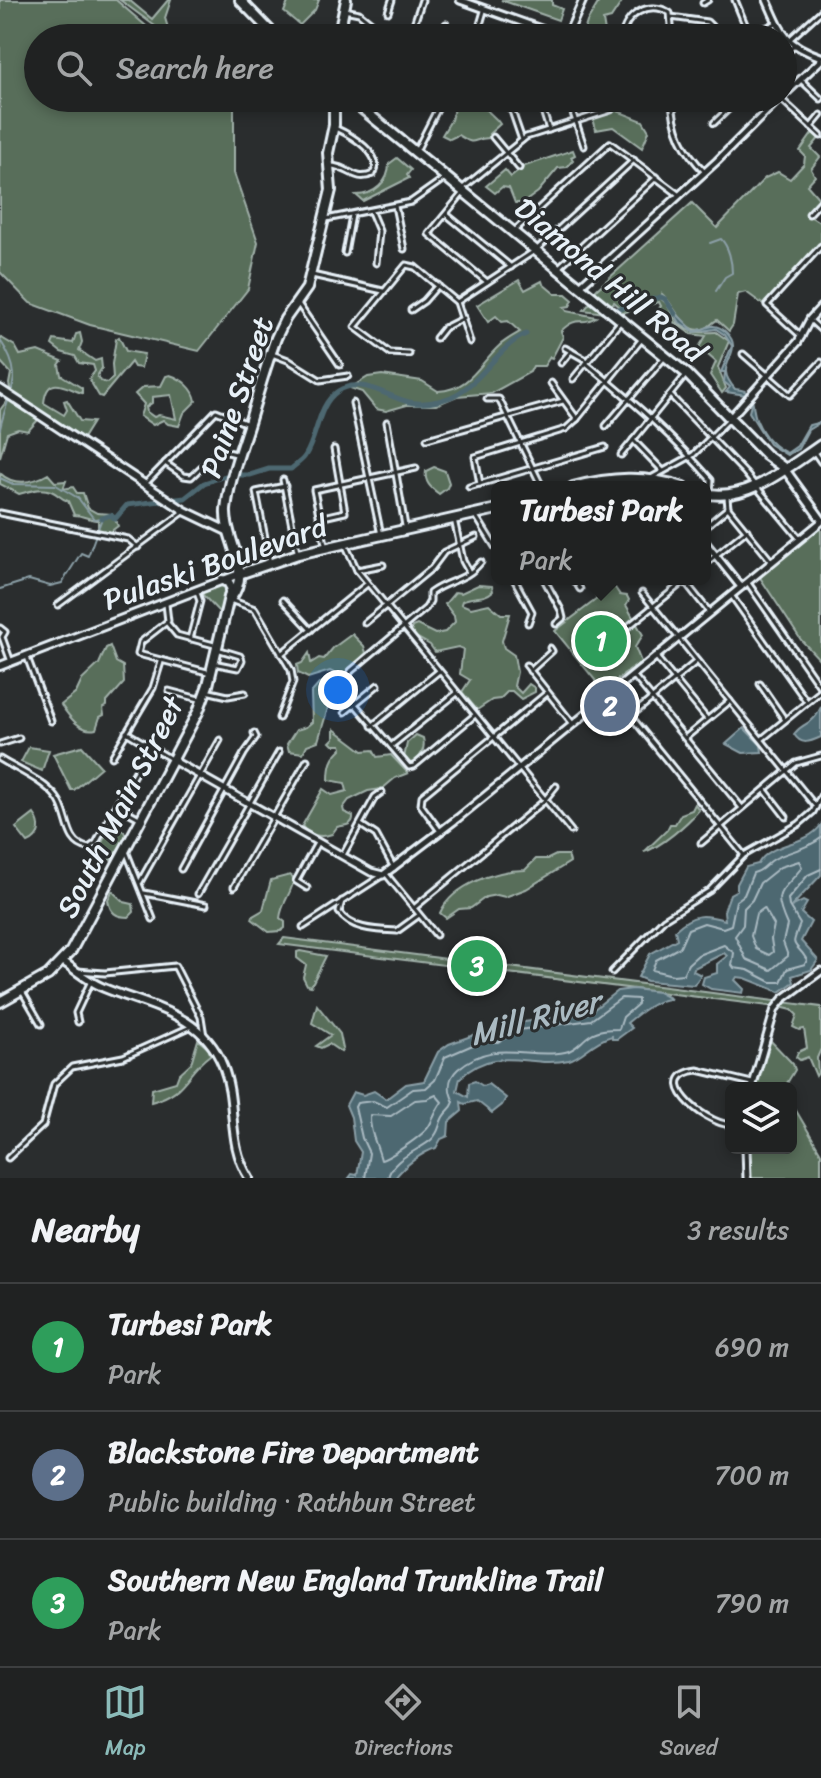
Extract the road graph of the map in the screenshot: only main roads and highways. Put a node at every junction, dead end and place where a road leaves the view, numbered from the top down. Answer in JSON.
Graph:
{"nodes":[{"id":1,"x":240,"y":0,"type":"edge"},
{"id":2,"x":346,"y":0,"type":"edge"},
{"id":3,"x":263,"y":24,"type":"edge"},
{"id":4,"x":341,"y":24,"type":"edge"},
{"id":5,"x":334,"y":112,"type":"edge"},
{"id":6,"x":367,"y":112,"type":"edge"},
{"id":7,"x":0,"y":389,"type":"edge"},
{"id":8,"x":817,"y":448,"type":"edge"},
{"id":9,"x":784,"y":468,"type":"junction"},
{"id":10,"x":600,"y":481,"type":"edge"},
{"id":11,"x":659,"y":481,"type":"edge"},
{"id":12,"x":711,"y":494,"type":"edge"},
{"id":13,"x":491,"y":510,"type":"edge"},
{"id":14,"x":821,"y":521,"type":"edge"},
{"id":15,"x":227,"y":529,"type":"junction"},
{"id":16,"x":238,"y":559,"type":"junction"},
{"id":17,"x":255,"y":568,"type":"junction"},
{"id":18,"x":239,"y":574,"type":"junction"},
{"id":19,"x":222,"y":580,"type":"junction"},
{"id":20,"x":231,"y":595,"type":"junction"},
{"id":21,"x":0,"y":666,"type":"edge"},
{"id":22,"x":64,"y":960,"type":"junction"},
{"id":23,"x":0,"y":1002,"type":"edge"},
{"id":24,"x":249,"y":1178,"type":"edge"}],
"edges":[{"from":1,"to":3,"type":"main road"},
{"from":2,"to":4,"type":"main road"},
{"from":5,"to":15,"type":"main road","name":"Paine Street"},
{"from":6,"to":9,"type":"main road","name":"Diamond Hill Road"},
{"from":7,"to":15,"type":"main road"},
{"from":8,"to":9,"type":"main road"},
{"from":9,"to":12,"type":"main road"},
{"from":9,"to":14,"type":"main road","name":"Diamond Hill Road"},
{"from":10,"to":11,"type":"main road"},
{"from":13,"to":17,"type":"main road","name":"Pulaski Boulevard"},
{"from":15,"to":16,"type":"main road"},
{"from":16,"to":17,"type":"main road"},
{"from":16,"to":18,"type":"main road"},
{"from":17,"to":18,"type":"main road","name":"Pulaski Boulevard"},
{"from":18,"to":19,"type":"main road","name":"Pulaski Boulevard"},
{"from":18,"to":20,"type":"main road","name":"South Main Street"},
{"from":19,"to":20,"type":"main road"},
{"from":19,"to":21,"type":"main road","name":"Pulaski Boulevard"},
{"from":20,"to":22,"type":"main road","name":"South Main Street"},
{"from":22,"to":23,"type":"main road","name":"South Main Street"},
{"from":22,"to":24,"type":"main road"}]}
